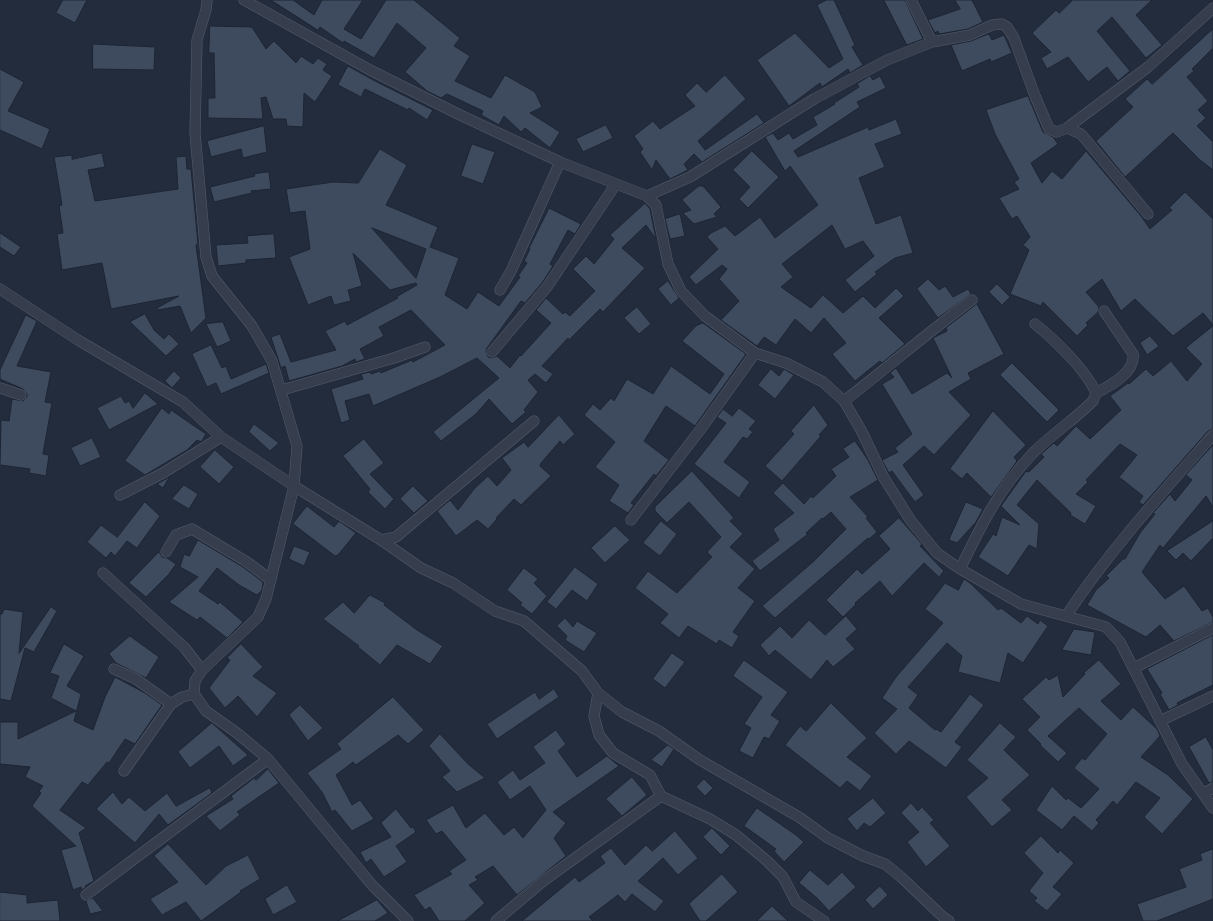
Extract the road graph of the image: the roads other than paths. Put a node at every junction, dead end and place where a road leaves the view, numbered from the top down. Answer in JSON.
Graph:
{"nodes":[{"id":1,"x":207,"y":0,"type":"edge"},
{"id":2,"x":244,"y":0,"type":"edge"},
{"id":3,"x":911,"y":0,"type":"edge"},
{"id":4,"x":1213,"y":8,"type":"edge"},
{"id":5,"x":932,"y":42,"type":"junction"},
{"id":6,"x":1068,"y":128,"type":"junction"},
{"id":7,"x":560,"y":162,"type":"junction"},
{"id":8,"x":616,"y":184,"type":"junction"},
{"id":9,"x":647,"y":196,"type":"junction"},
{"id":10,"x":1148,"y":214,"type":"dead end"},
{"id":11,"x":0,"y":289,"type":"edge"},
{"id":12,"x":500,"y":290,"type":"dead end"},
{"id":13,"x":972,"y":300,"type":"dead end"},
{"id":14,"x":1104,"y":311,"type":"dead end"},
{"id":15,"x":1035,"y":324,"type":"dead end"},
{"id":16,"x":425,"y":347,"type":"dead end"},
{"id":17,"x":492,"y":352,"type":"dead end"},
{"id":18,"x":755,"y":353,"type":"junction"},
{"id":19,"x":0,"y":388,"type":"edge"},
{"id":20,"x":282,"y":390,"type":"junction"},
{"id":21,"x":1096,"y":393,"type":"junction"},
{"id":22,"x":21,"y":395,"type":"dead end"},
{"id":23,"x":844,"y":401,"type":"junction"},
{"id":24,"x":534,"y":421,"type":"dead end"},
{"id":25,"x":1213,"y":435,"type":"edge"},
{"id":26,"x":221,"y":437,"type":"junction"},
{"id":27,"x":294,"y":486,"type":"junction"},
{"id":28,"x":120,"y":495,"type":"dead end"},
{"id":29,"x":630,"y":520,"type":"dead end"},
{"id":30,"x":381,"y":540,"type":"junction"},
{"id":31,"x":166,"y":552,"type":"dead end"},
{"id":32,"x":960,"y":569,"type":"junction"},
{"id":33,"x":103,"y":573,"type":"dead end"},
{"id":34,"x":271,"y":580,"type":"junction"},
{"id":35,"x":1066,"y":616,"type":"junction"},
{"id":36,"x":1213,"y":628,"type":"edge"},
{"id":37,"x":1134,"y":668,"type":"junction"},
{"id":38,"x":114,"y":669,"type":"dead end"},
{"id":39,"x":202,"y":670,"type":"junction"},
{"id":40,"x":598,"y":693,"type":"junction"},
{"id":41,"x":194,"y":694,"type":"junction"},
{"id":42,"x":1213,"y":696,"type":"edge"},
{"id":43,"x":171,"y":704,"type":"junction"},
{"id":44,"x":1160,"y":721,"type":"junction"},
{"id":45,"x":268,"y":759,"type":"junction"},
{"id":46,"x":124,"y":771,"type":"dead end"},
{"id":47,"x":1213,"y":788,"type":"edge"},
{"id":48,"x":1203,"y":794,"type":"junction"},
{"id":49,"x":661,"y":796,"type":"junction"},
{"id":50,"x":1213,"y":808,"type":"edge"},
{"id":51,"x":86,"y":895,"type":"dead end"},
{"id":52,"x":408,"y":921,"type":"edge"},
{"id":53,"x":496,"y":921,"type":"edge"},
{"id":54,"x":824,"y":921,"type":"edge"},
{"id":55,"x":949,"y":921,"type":"edge"}],
"edges":[{"from":1,"to":20,"type":"street"},
{"from":2,"to":7,"type":"street"},
{"from":3,"to":5,"type":"street"},
{"from":4,"to":6,"type":"street"},
{"from":5,"to":6,"type":"street"},
{"from":5,"to":9,"type":"street"},
{"from":6,"to":10,"type":"street"},
{"from":7,"to":8,"type":"street"},
{"from":7,"to":12,"type":"street"},
{"from":8,"to":9,"type":"street"},
{"from":8,"to":17,"type":"street"},
{"from":9,"to":18,"type":"street"},
{"from":11,"to":26,"type":"street"},
{"from":13,"to":23,"type":"street"},
{"from":14,"to":21,"type":"street"},
{"from":15,"to":21,"type":"street"},
{"from":16,"to":20,"type":"street"},
{"from":18,"to":23,"type":"street"},
{"from":18,"to":29,"type":"street"},
{"from":19,"to":22,"type":"street"},
{"from":20,"to":27,"type":"street"},
{"from":21,"to":32,"type":"street"},
{"from":23,"to":32,"type":"street"},
{"from":24,"to":30,"type":"street"},
{"from":25,"to":35,"type":"street"},
{"from":26,"to":27,"type":"street"},
{"from":26,"to":28,"type":"street"},
{"from":27,"to":30,"type":"street"},
{"from":27,"to":34,"type":"street"},
{"from":30,"to":40,"type":"street"},
{"from":31,"to":34,"type":"street"},
{"from":32,"to":35,"type":"street"},
{"from":33,"to":39,"type":"street"},
{"from":34,"to":39,"type":"street"},
{"from":35,"to":37,"type":"street"},
{"from":36,"to":37,"type":"street"},
{"from":37,"to":44,"type":"street"},
{"from":38,"to":43,"type":"street"},
{"from":39,"to":41,"type":"street"},
{"from":40,"to":49,"type":"street"},
{"from":40,"to":55,"type":"street"},
{"from":41,"to":43,"type":"street"},
{"from":41,"to":45,"type":"street"},
{"from":42,"to":44,"type":"street"},
{"from":43,"to":46,"type":"street"},
{"from":44,"to":48,"type":"street"},
{"from":45,"to":51,"type":"street"},
{"from":45,"to":52,"type":"street"},
{"from":47,"to":48,"type":"street"},
{"from":48,"to":50,"type":"street"},
{"from":49,"to":53,"type":"street"},
{"from":49,"to":54,"type":"street"}]}
